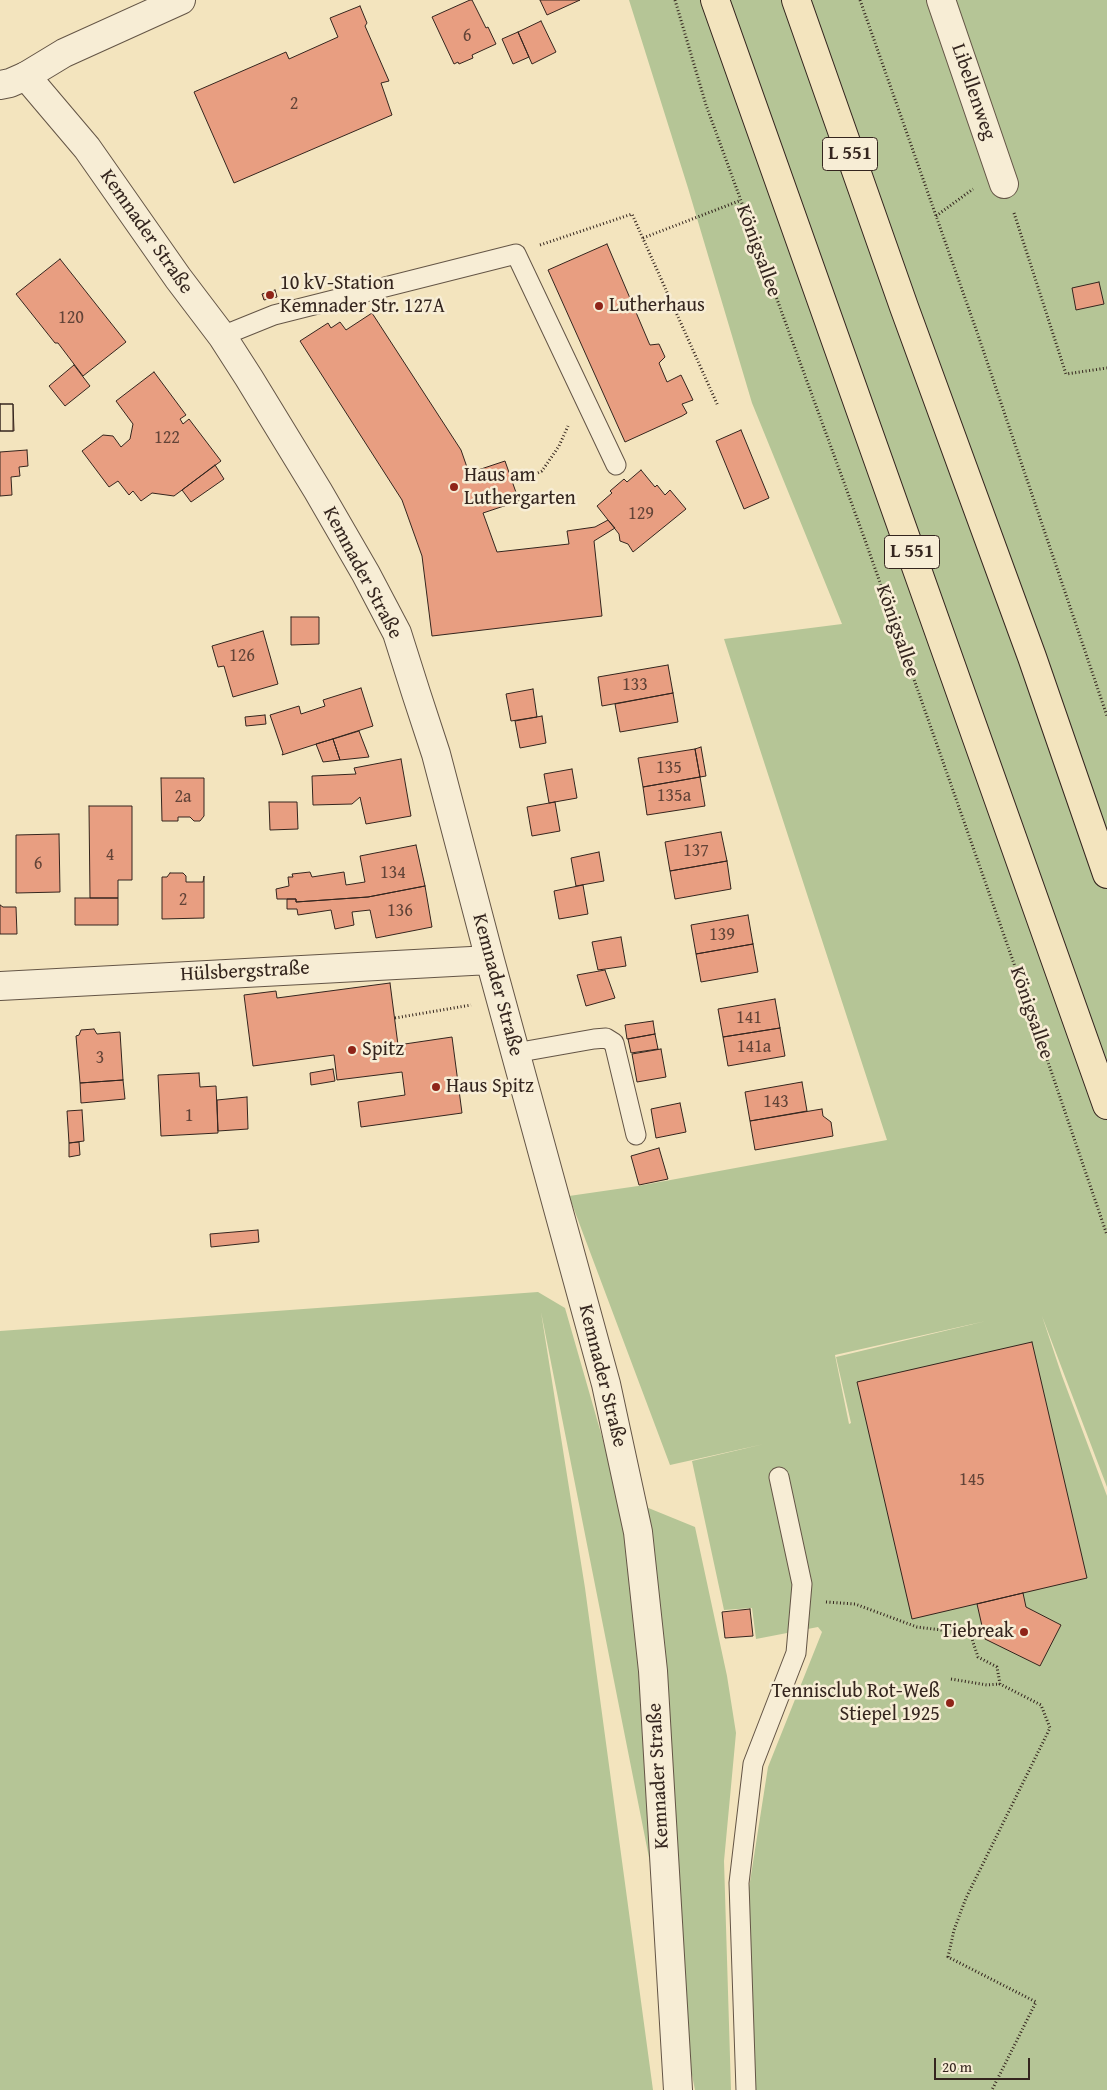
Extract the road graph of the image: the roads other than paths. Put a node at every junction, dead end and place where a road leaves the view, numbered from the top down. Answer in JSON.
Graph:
{"nodes":[{"id":1,"x":181,"y":0,"type":"edge"},
{"id":2,"x":715,"y":0,"type":"edge"},
{"id":3,"x":796,"y":0,"type":"edge"},
{"id":4,"x":941,"y":0,"type":"edge"},
{"id":5,"x":26,"y":76,"type":"junction"},
{"id":6,"x":0,"y":85,"type":"edge"},
{"id":7,"x":1002,"y":176,"type":"road end"},
{"id":8,"x":222,"y":336,"type":"junction"},
{"id":9,"x":616,"y":465,"type":"dead end"},
{"id":10,"x":1107,"y":874,"type":"edge"},
{"id":11,"x":490,"y":960,"type":"junction"},
{"id":12,"x":0,"y":986,"type":"edge"},
{"id":13,"x":515,"y":1053,"type":"junction"},
{"id":14,"x":1107,"y":1105,"type":"edge"},
{"id":15,"x":636,"y":1135,"type":"dead end"},
{"id":16,"x":779,"y":1477,"type":"dead end"},
{"id":17,"x":678,"y":2090,"type":"edge"},
{"id":18,"x":746,"y":2090,"type":"edge"}],
"edges":[{"from":1,"to":5,"type":"street"},
{"from":2,"to":14,"type":"main road","name":"Königsallee","number":"L 551"},
{"from":3,"to":10,"type":"main road","number":"L 551"},
{"from":4,"to":7,"type":"street","name":"Libellenweg"},
{"from":5,"to":6,"type":"street"},
{"from":5,"to":8,"type":"street","name":"Kemnader Straße"},
{"from":8,"to":9,"type":"lane"},
{"from":8,"to":11,"type":"street","name":"Kemnader Straße"},
{"from":11,"to":12,"type":"street","name":"Hülsbergstraße"},
{"from":11,"to":13,"type":"street","name":"Kemnader Straße"},
{"from":13,"to":15,"type":"lane"},
{"from":13,"to":17,"type":"street","name":"Kemnader Straße"},
{"from":16,"to":18,"type":"lane"}]}
